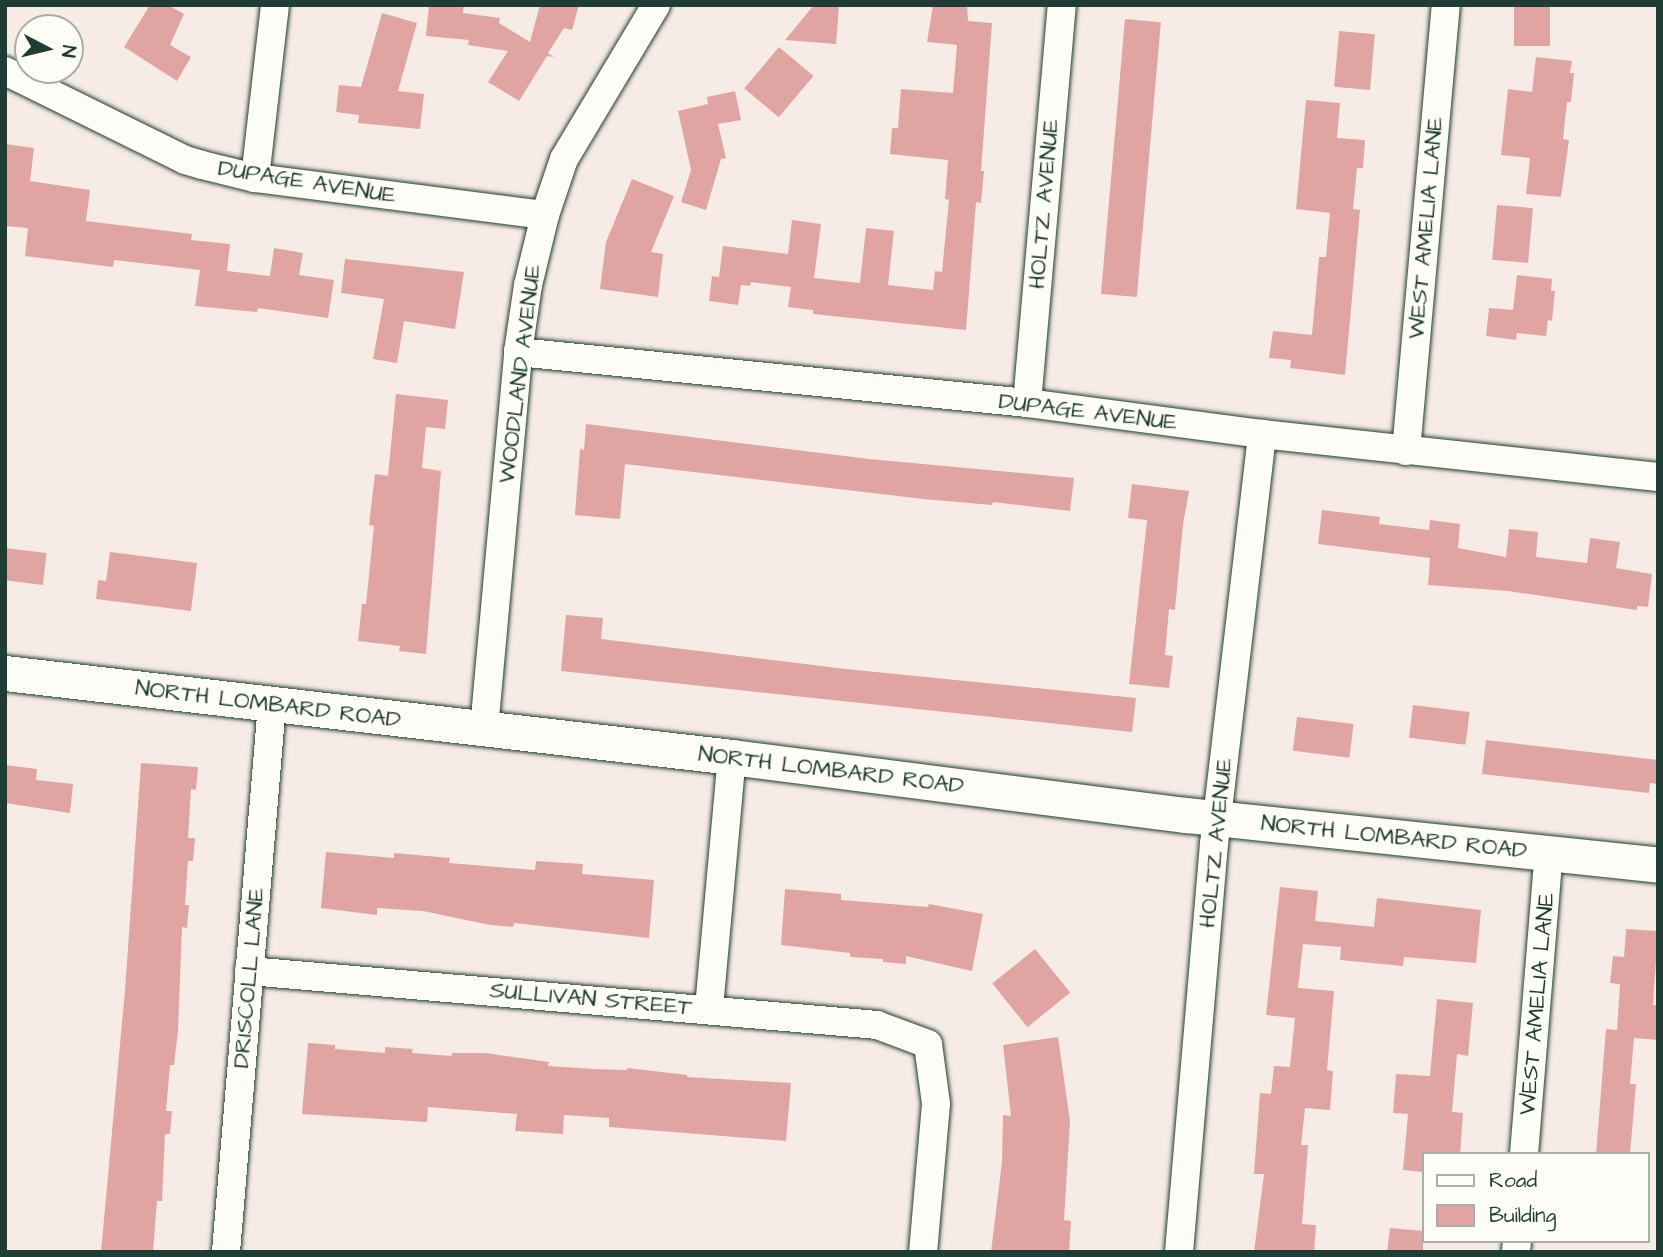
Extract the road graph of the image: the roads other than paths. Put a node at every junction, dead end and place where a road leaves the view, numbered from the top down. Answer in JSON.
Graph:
{"nodes":[{"id":1,"x":656,"y":5,"type":"edge"},
{"id":2,"x":1062,"y":5,"type":"edge"},
{"id":3,"x":1446,"y":5,"type":"edge"},
{"id":4,"x":275,"y":6,"type":"edge"},
{"id":5,"x":5,"y":71,"type":"edge"},
{"id":6,"x":255,"y":178,"type":"junction"},
{"id":7,"x":545,"y":215,"type":"junction"},
{"id":8,"x":518,"y":352,"type":"junction"},
{"id":9,"x":1027,"y":403,"type":"junction"},
{"id":10,"x":1262,"y":434,"type":"junction"},
{"id":11,"x":1406,"y":451,"type":"junction"},
{"id":12,"x":1658,"y":477,"type":"edge"},
{"id":13,"x":5,"y":673,"type":"edge"},
{"id":14,"x":272,"y":704,"type":"junction"},
{"id":15,"x":484,"y":729,"type":"junction"},
{"id":16,"x":732,"y":757,"type":"junction"},
{"id":17,"x":1217,"y":819,"type":"junction"},
{"id":18,"x":1549,"y":853,"type":"junction"},
{"id":19,"x":1658,"y":865,"type":"edge"},
{"id":20,"x":249,"y":971,"type":"junction"},
{"id":21,"x":709,"y":1008,"type":"junction"},
{"id":22,"x":1524,"y":1152,"type":"edge"},
{"id":23,"x":226,"y":1252,"type":"edge"},
{"id":24,"x":923,"y":1252,"type":"edge"},
{"id":25,"x":1179,"y":1252,"type":"edge"}],
"edges":[{"from":1,"to":7,"type":"street","name":"WOODLAND AVENUE"},
{"from":2,"to":9,"type":"street","name":"HOLTZ AVENUE"},
{"from":3,"to":11,"type":"street","name":"WEST AMELIA LANE"},
{"from":4,"to":6,"type":"street"},
{"from":5,"to":6,"type":"street","name":"DUPAGE AVENUE"},
{"from":6,"to":7,"type":"street","name":"DUPAGE AVENUE"},
{"from":7,"to":8,"type":"street","name":"WOODLAND AVENUE"},
{"from":8,"to":9,"type":"street","name":"DUPAGE AVENUE"},
{"from":8,"to":15,"type":"street","name":"WOODLAND AVENUE"},
{"from":9,"to":10,"type":"street","name":"DUPAGE AVENUE"},
{"from":10,"to":11,"type":"street","name":"DUPAGE AVENUE"},
{"from":10,"to":17,"type":"street","name":"HOLTZ AVENUE"},
{"from":11,"to":12,"type":"street","name":"DUPAGE AVENUE"},
{"from":13,"to":14,"type":"street","name":"NORTH LOMBARD ROAD"},
{"from":14,"to":15,"type":"street","name":"NORTH LOMBARD ROAD"},
{"from":14,"to":20,"type":"street","name":"DRISCOLL LANE"},
{"from":15,"to":16,"type":"street","name":"NORTH LOMBARD ROAD"},
{"from":16,"to":17,"type":"street","name":"NORTH LOMBARD ROAD"},
{"from":16,"to":21,"type":"street"},
{"from":17,"to":18,"type":"street","name":"NORTH LOMBARD ROAD"},
{"from":17,"to":25,"type":"street","name":"HOLTZ AVENUE"},
{"from":18,"to":19,"type":"street","name":"NORTH LOMBARD ROAD"},
{"from":18,"to":22,"type":"street","name":"WEST AMELIA LANE"},
{"from":20,"to":21,"type":"street","name":"SULLIVAN STREET"},
{"from":20,"to":23,"type":"street","name":"DRISCOLL LANE"},
{"from":21,"to":24,"type":"street","name":"SULLIVAN STREET"}]}
